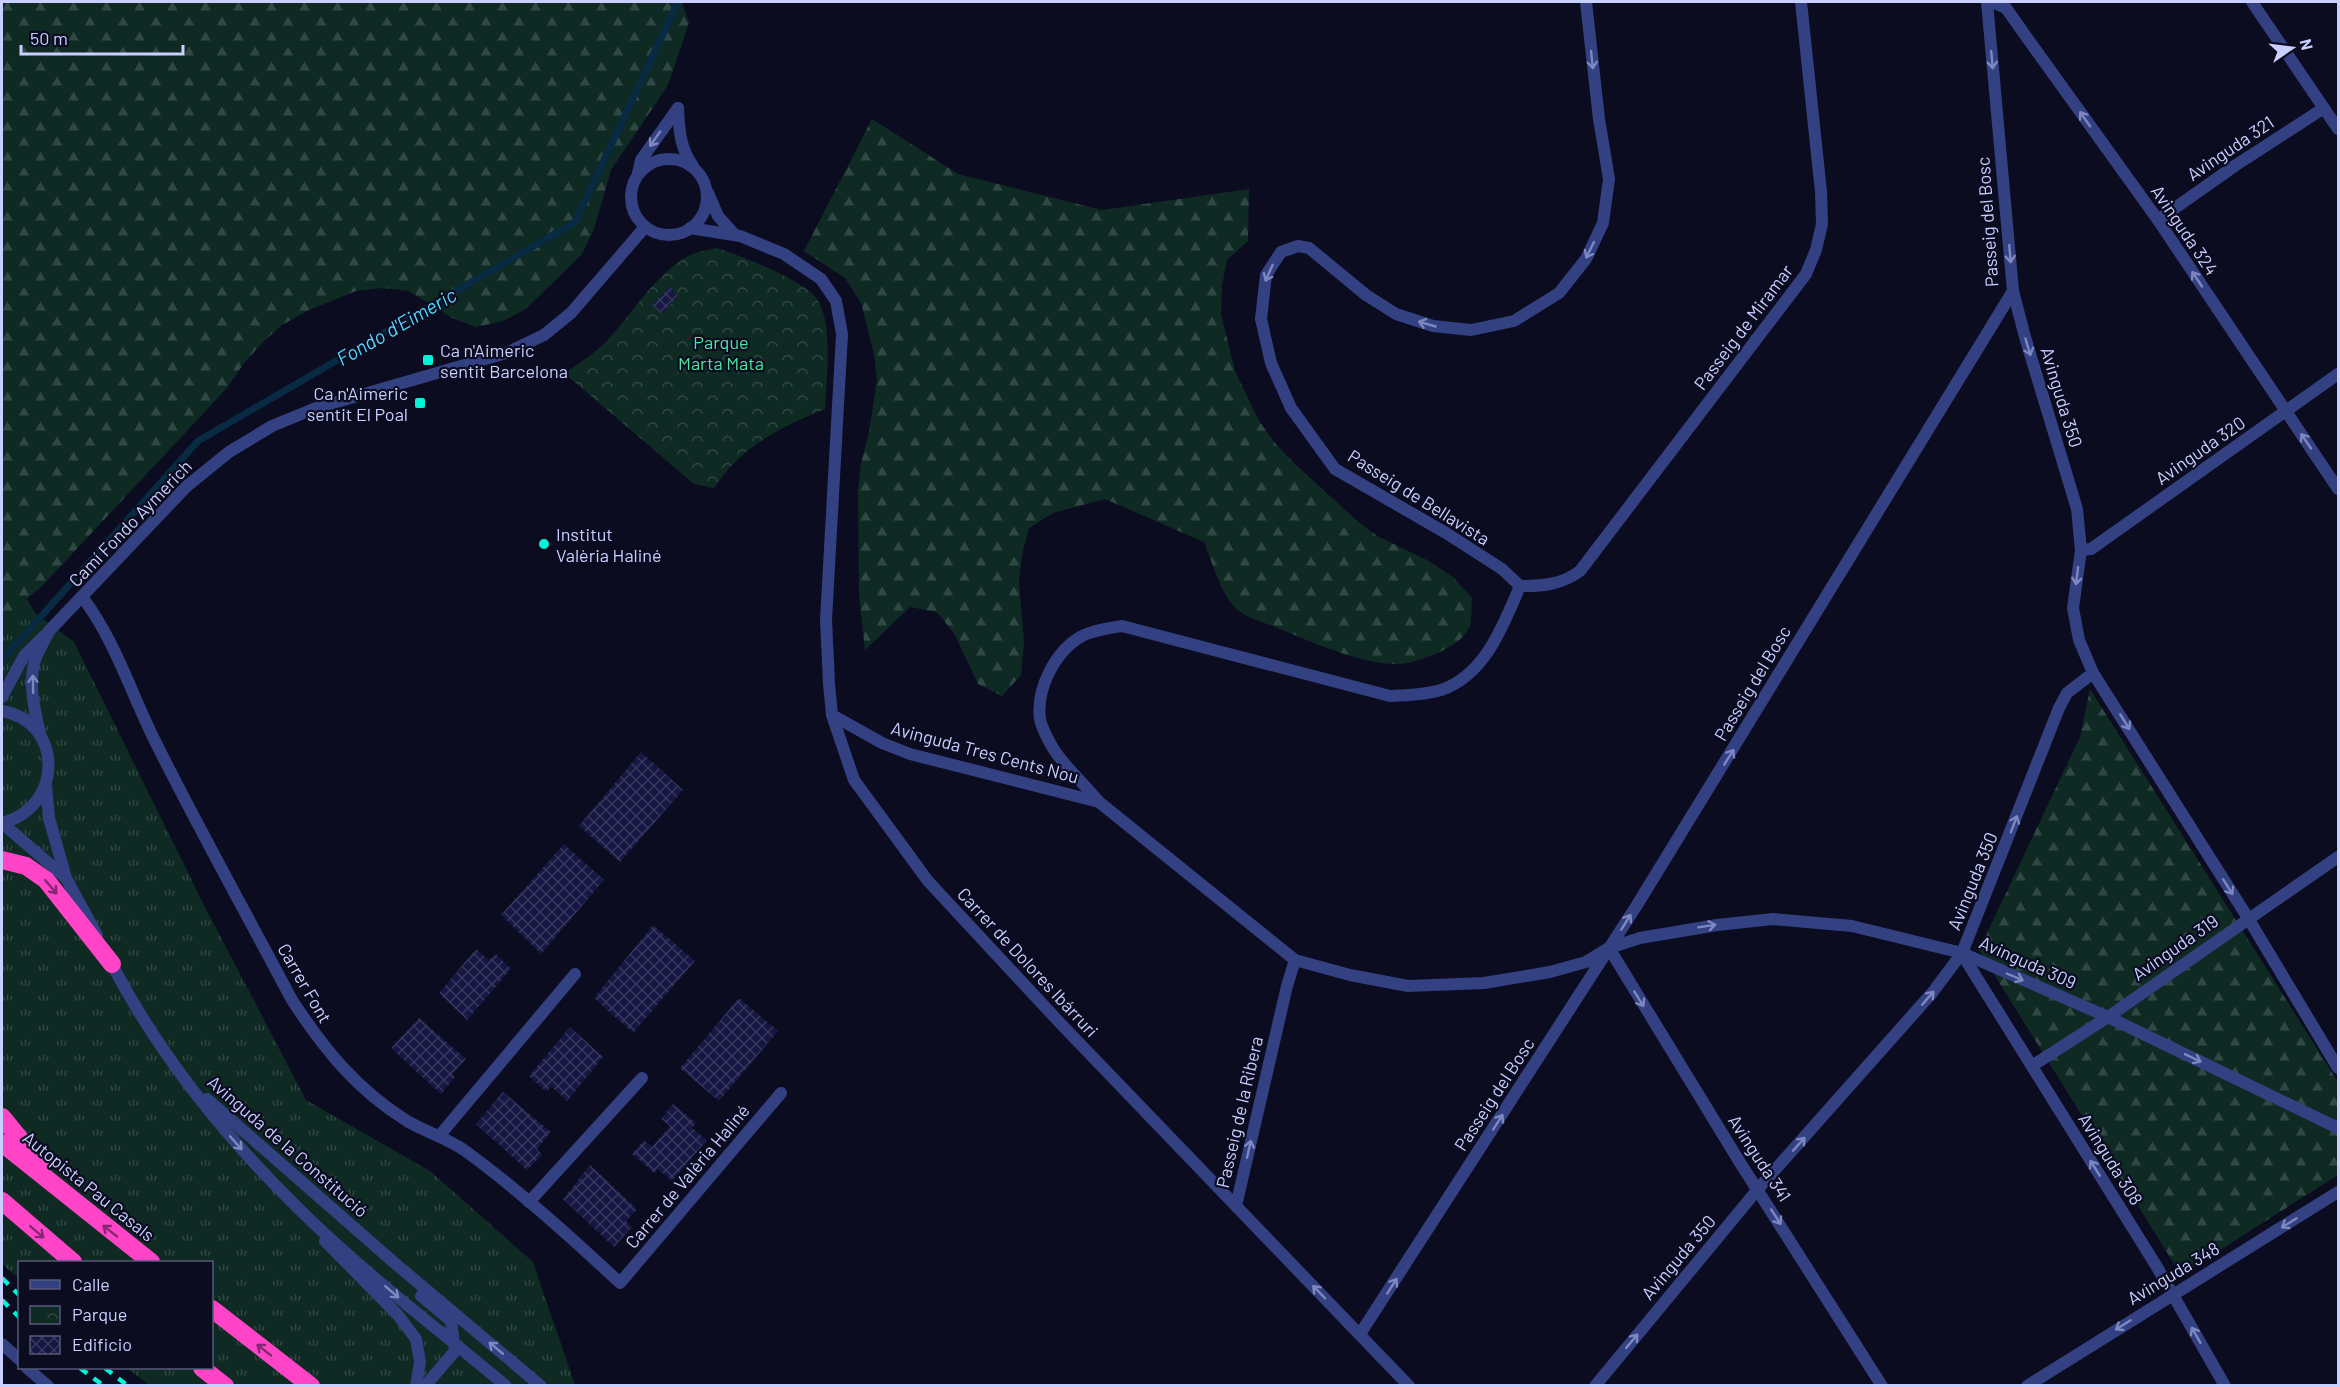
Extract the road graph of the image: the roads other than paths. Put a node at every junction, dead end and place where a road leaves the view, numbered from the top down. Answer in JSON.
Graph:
{"nodes":[{"id":1,"x":1586,"y":2,"type":"edge"},
{"id":2,"x":1801,"y":2,"type":"edge"},
{"id":3,"x":1987,"y":2,"type":"edge"},
{"id":4,"x":1992,"y":2,"type":"edge"},
{"id":5,"x":2253,"y":2,"type":"edge"},
{"id":6,"x":2324,"y":108,"type":"junction"},
{"id":7,"x":2338,"y":129,"type":"edge"},
{"id":8,"x":638,"y":173,"type":"junction"},
{"id":9,"x":699,"y":174,"type":"junction"},
{"id":10,"x":706,"y":189,"type":"junction"},
{"id":11,"x":2158,"y":220,"type":"junction"},
{"id":12,"x":645,"y":227,"type":"junction"},
{"id":13,"x":690,"y":228,"type":"junction"},
{"id":14,"x":734,"y":234,"type":"junction"},
{"id":15,"x":2013,"y":291,"type":"junction"},
{"id":16,"x":2338,"y":374,"type":"edge"},
{"id":17,"x":2286,"y":412,"type":"junction"},
{"id":18,"x":2338,"y":489,"type":"edge"},
{"id":19,"x":2080,"y":550,"type":"junction"},
{"id":20,"x":1520,"y":586,"type":"junction"},
{"id":21,"x":83,"y":598,"type":"junction"},
{"id":22,"x":49,"y":631,"type":"junction"},
{"id":23,"x":2093,"y":673,"type":"junction"},
{"id":24,"x":2,"y":697,"type":"edge"},
{"id":25,"x":2,"y":711,"type":"edge"},
{"id":26,"x":832,"y":715,"type":"junction"},
{"id":27,"x":41,"y":739,"type":"junction"},
{"id":28,"x":46,"y":785,"type":"junction"},
{"id":29,"x":1099,"y":802,"type":"junction"},
{"id":30,"x":2,"y":823,"type":"edge"},
{"id":31,"x":2338,"y":857,"type":"edge"},
{"id":32,"x":2,"y":860,"type":"edge"},
{"id":33,"x":66,"y":878,"type":"junction"},
{"id":34,"x":2248,"y":918,"type":"junction"},
{"id":35,"x":1609,"y":948,"type":"junction"},
{"id":36,"x":1962,"y":953,"type":"junction"},
{"id":37,"x":1295,"y":960,"type":"junction"},
{"id":38,"x":112,"y":964,"type":"junction"},
{"id":39,"x":575,"y":974,"type":"dead end"},
{"id":40,"x":2108,"y":1017,"type":"junction"},
{"id":41,"x":2031,"y":1065,"type":"junction"},
{"id":42,"x":2338,"y":1068,"type":"edge"},
{"id":43,"x":642,"y":1078,"type":"dead end"},
{"id":44,"x":186,"y":1081,"type":"junction"},
{"id":45,"x":781,"y":1093,"type":"dead end"},
{"id":46,"x":2,"y":1117,"type":"edge"},
{"id":47,"x":2338,"y":1128,"type":"edge"},
{"id":48,"x":440,"y":1135,"type":"junction"},
{"id":49,"x":2,"y":1143,"type":"edge"},
{"id":50,"x":1758,"y":1189,"type":"junction"},
{"id":51,"x":2338,"y":1192,"type":"edge"},
{"id":52,"x":69,"y":1199,"type":"junction"},
{"id":53,"x":322,"y":1199,"type":"junction"},
{"id":54,"x":2,"y":1201,"type":"edge"},
{"id":55,"x":529,"y":1203,"type":"junction"},
{"id":56,"x":1236,"y":1206,"type":"junction"},
{"id":57,"x":302,"y":1212,"type":"junction"},
{"id":58,"x":71,"y":1261,"type":"edge"},
{"id":59,"x":148,"y":1261,"type":"edge"},
{"id":60,"x":620,"y":1283,"type":"joint"},
{"id":61,"x":2173,"y":1294,"type":"junction"},
{"id":62,"x":213,"y":1310,"type":"edge"},
{"id":63,"x":1360,"y":1334,"type":"junction"},
{"id":64,"x":453,"y":1343,"type":"junction"},
{"id":65,"x":2,"y":1344,"type":"edge"},
{"id":66,"x":18,"y":1358,"type":"edge"},
{"id":67,"x":28,"y":1369,"type":"edge"},
{"id":68,"x":203,"y":1369,"type":"edge"},
{"id":69,"x":48,"y":1386,"type":"edge"},
{"id":70,"x":225,"y":1386,"type":"edge"},
{"id":71,"x":311,"y":1386,"type":"edge"},
{"id":72,"x":416,"y":1386,"type":"edge"},
{"id":73,"x":425,"y":1386,"type":"edge"},
{"id":74,"x":506,"y":1386,"type":"edge"},
{"id":75,"x":541,"y":1386,"type":"edge"},
{"id":76,"x":1409,"y":1386,"type":"edge"},
{"id":77,"x":1594,"y":1386,"type":"edge"},
{"id":78,"x":1882,"y":1386,"type":"edge"},
{"id":79,"x":2026,"y":1386,"type":"edge"},
{"id":80,"x":2225,"y":1386,"type":"edge"}],
"edges":[{"from":1,"to":20,"type":"street","name":"Passeig de Bellavista","one_way":true},
{"from":2,"to":20,"type":"street","name":"Passeig de Miramar"},
{"from":3,"to":15,"type":"street","name":"Passeig del Bosc","one_way":true},
{"from":11,"to":4,"type":"street","name":"Avinguda 324","one_way":true},
{"from":5,"to":6,"type":"street"},
{"from":6,"to":7,"type":"street"},
{"from":6,"to":11,"type":"street","name":"Avinguda 321"},
{"from":8,"to":9,"type":"street"},
{"from":9,"to":8,"type":"street","one_way":true},
{"from":8,"to":12,"type":"street"},
{"from":9,"to":10,"type":"street"},
{"from":10,"to":13,"type":"street"},
{"from":10,"to":14,"type":"street"},
{"from":17,"to":11,"type":"street","name":"Avinguda 324","one_way":true},
{"from":12,"to":13,"type":"street"},
{"from":12,"to":21,"type":"street","name":"Camí Fondo Aymerich"},
{"from":13,"to":14,"type":"street"},
{"from":14,"to":26,"type":"street"},
{"from":15,"to":19,"type":"street","name":"Avinguda 350","one_way":true},
{"from":35,"to":15,"type":"street","name":"Passeig del Bosc","one_way":true},
{"from":16,"to":17,"type":"street","name":"Avinguda 320"},
{"from":18,"to":17,"type":"street","name":"Avinguda 324","one_way":true},
{"from":17,"to":19,"type":"street","name":"Avinguda 320"},
{"from":19,"to":23,"type":"street","name":"Avinguda 350","one_way":true},
{"from":20,"to":29,"type":"street"},
{"from":21,"to":22,"type":"street","name":"Camí Fondo Aymerich"},
{"from":21,"to":48,"type":"street","name":"Carrer Font"},
{"from":22,"to":24,"type":"street"},
{"from":27,"to":22,"type":"street","name":"Camí Fondo Aymerich","one_way":true},
{"from":23,"to":34,"type":"street","one_way":true},
{"from":36,"to":23,"type":"street","name":"Avinguda 350","one_way":true},
{"from":25,"to":27,"type":"street"},
{"from":26,"to":29,"type":"street","name":"Avinguda Tres Cents Nou"},
{"from":26,"to":56,"type":"street","name":"Carrer de Dolores Ibárruri"},
{"from":27,"to":28,"type":"street","name":"Camí Fondo Aymerich"},
{"from":28,"to":30,"type":"street"},
{"from":28,"to":33,"type":"street","name":"Camí Fondo Aymerich"},
{"from":29,"to":37,"type":"street","name":"Avinguda Tres Cents Nou"},
{"from":30,"to":33,"type":"street"},
{"from":31,"to":34,"type":"street","name":"Avinguda 319"},
{"from":32,"to":38,"type":"highway","one_way":true},
{"from":33,"to":38,"type":"street"},
{"from":34,"to":40,"type":"street","name":"Avinguda 319"},
{"from":34,"to":42,"type":"street"},
{"from":35,"to":36,"type":"street","name":"Avinguda 309","one_way":true},
{"from":35,"to":37,"type":"street","name":"Avinguda Tres Cents Nou"},
{"from":35,"to":50,"type":"street","name":"Avinguda 341","one_way":true},
{"from":63,"to":35,"type":"street","name":"Passeig del Bosc","one_way":true},
{"from":36,"to":40,"type":"street","name":"Avinguda 309","one_way":true},
{"from":36,"to":41,"type":"street","name":"Avinguda 308"},
{"from":50,"to":36,"type":"street","name":"Avinguda 350","one_way":true},
{"from":56,"to":37,"type":"street","name":"Passeig de la Ribera","one_way":true},
{"from":38,"to":44,"type":"street"},
{"from":39,"to":48,"type":"street"},
{"from":40,"to":41,"type":"street","name":"Avinguda 319"},
{"from":40,"to":47,"type":"street","name":"Avinguda 309","one_way":true},
{"from":61,"to":41,"type":"street","name":"Avinguda 308","one_way":true},
{"from":43,"to":55,"type":"street"},
{"from":44,"to":53,"type":"street","name":"Avinguda de la Constitució"},
{"from":44,"to":57,"type":"street","name":"Avinguda de la Constitució","one_way":true},
{"from":45,"to":60,"type":"street","name":"Carrer de Valèria Haliné"},
{"from":46,"to":52,"type":"highway"},
{"from":48,"to":55,"type":"street","name":"Carrer Font"},
{"from":49,"to":52,"type":"highway","name":"Autopista Pau Casals"},
{"from":77,"to":50,"type":"street","name":"Avinguda 350","one_way":true},
{"from":50,"to":78,"type":"street","name":"Avinguda 341","one_way":true},
{"from":51,"to":61,"type":"street","name":"Avinguda 348","one_way":true},
{"from":59,"to":52,"type":"highway","name":"Autopista Pau Casals","one_way":true},
{"from":53,"to":64,"type":"street"},
{"from":75,"to":53,"type":"street","name":"Avinguda de la Constitució","one_way":true},
{"from":54,"to":58,"type":"highway","one_way":true},
{"from":55,"to":60,"type":"street","name":"Carrer Font"},
{"from":63,"to":56,"type":"street","name":"Passeig de la Ribera","one_way":true},
{"from":57,"to":64,"type":"street","name":"Avinguda de la Constitució","one_way":true},
{"from":57,"to":72,"type":"street"},
{"from":61,"to":79,"type":"street","name":"Avinguda 348","one_way":true},
{"from":80,"to":61,"type":"street","name":"Avinguda 308","one_way":true},
{"from":71,"to":62,"type":"highway","one_way":true},
{"from":63,"to":76,"type":"street","name":"Passeig de la Ribera"},
{"from":64,"to":73,"type":"street"},
{"from":64,"to":74,"type":"street","name":"Avinguda de la Constitució"},
{"from":65,"to":66,"type":"street"},
{"from":67,"to":69,"type":"street"},
{"from":68,"to":70,"type":"highway"}]}
